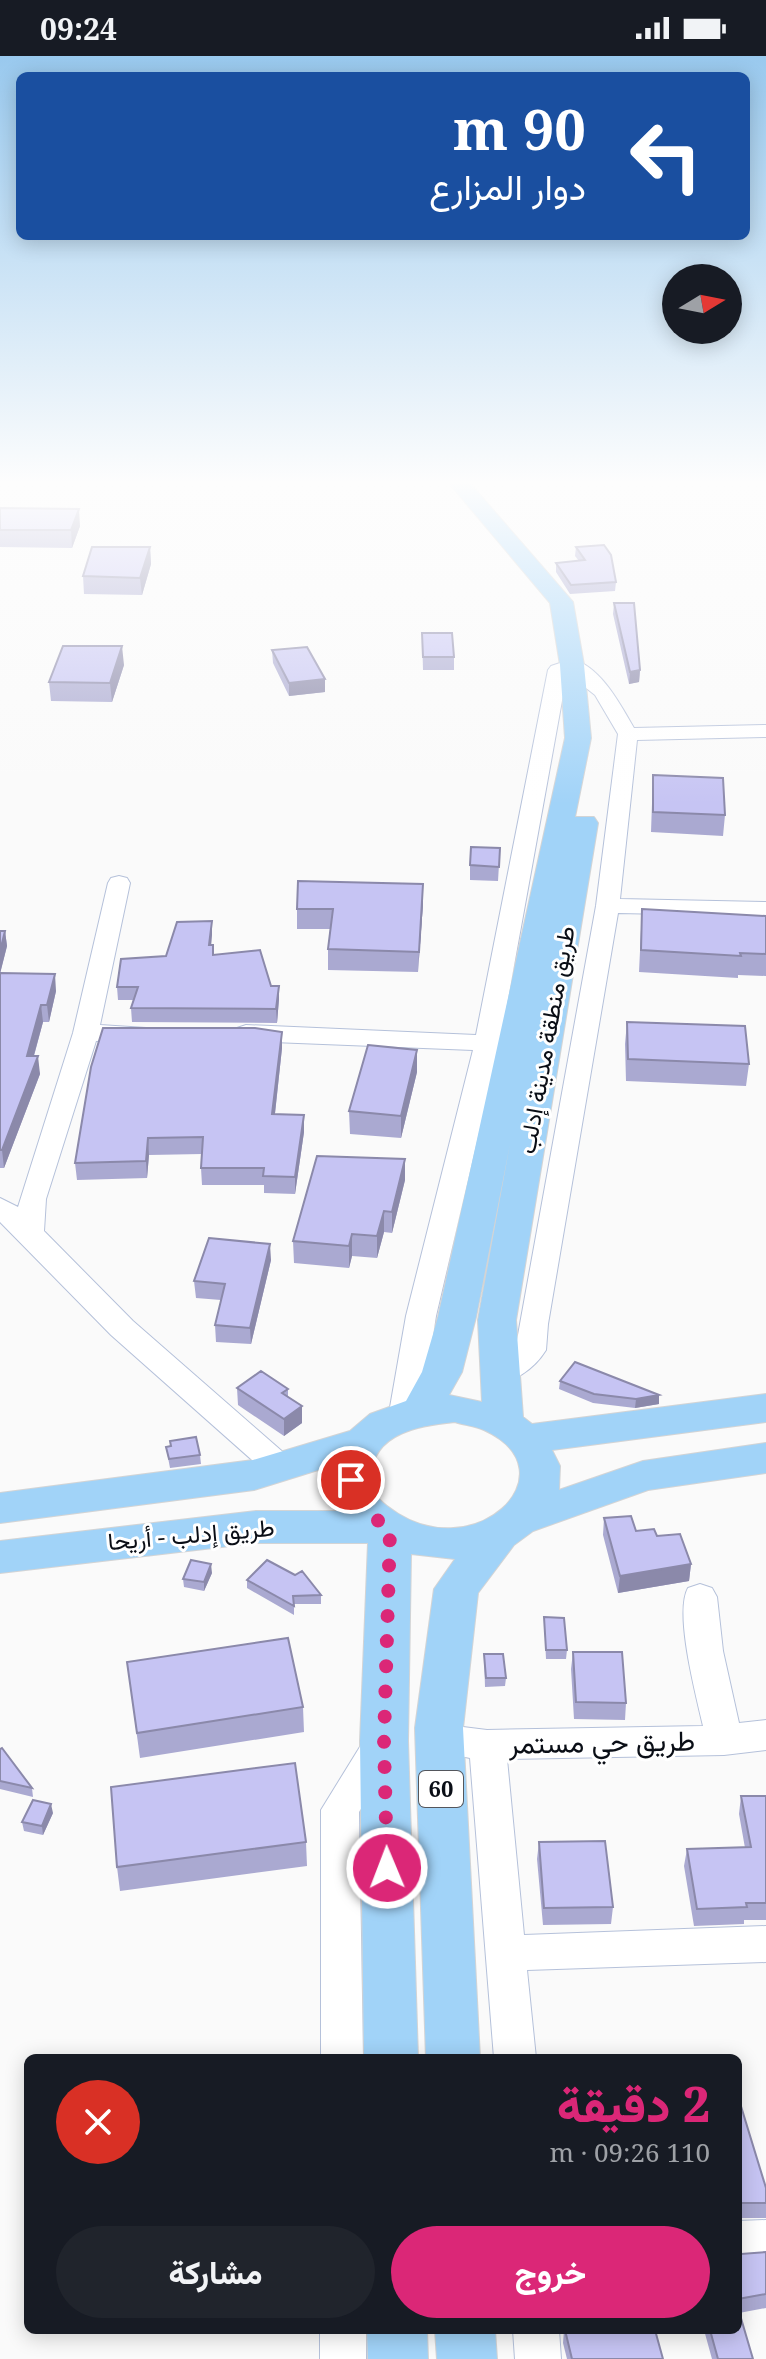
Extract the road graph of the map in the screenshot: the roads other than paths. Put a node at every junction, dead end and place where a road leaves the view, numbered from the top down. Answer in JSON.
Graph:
{"nodes":[{"id":1,"x":550,"y":589,"type":"edge"},
{"id":2,"x":572,"y":665,"type":"junction"},
{"id":3,"x":766,"y":731,"type":"edge"},
{"id":4,"x":628,"y":734,"type":"junction"},
{"id":5,"x":119,"y":883,"type":"dead end"},
{"id":6,"x":608,"y":906,"type":"junction"},
{"id":7,"x":766,"y":909,"type":"edge"},
{"id":8,"x":86,"y":1033,"type":"junction"},
{"id":9,"x":163,"y":1033,"type":"edge"},
{"id":10,"x":225,"y":1033,"type":"edge"},
{"id":11,"x":487,"y":1043,"type":"junction"},
{"id":12,"x":0,"y":1207,"type":"edge"},
{"id":13,"x":30,"y":1233,"type":"junction"},
{"id":14,"x":501,"y":1374,"type":"junction"},
{"id":15,"x":766,"y":1408,"type":"edge"},
{"id":16,"x":413,"y":1411,"type":"junction"},
{"id":17,"x":514,"y":1430,"type":"junction"},
{"id":18,"x":361,"y":1442,"type":"junction"},
{"id":19,"x":766,"y":1458,"type":"edge"},
{"id":20,"x":281,"y":1468,"type":"junction"},
{"id":21,"x":0,"y":1508,"type":"edge"},
{"id":22,"x":510,"y":1526,"type":"junction"},
{"id":23,"x":387,"y":1529,"type":"junction"},
{"id":24,"x":0,"y":1557,"type":"edge"},
{"id":25,"x":700,"y":1597,"type":"dead end"},
{"id":26,"x":766,"y":1735,"type":"edge"},
{"id":27,"x":439,"y":1739,"type":"junction"},
{"id":28,"x":724,"y":1740,"type":"junction"},
{"id":29,"x":384,"y":1741,"type":"junction"},
{"id":30,"x":487,"y":1745,"type":"junction"},
{"id":31,"x":766,"y":1944,"type":"edge"},
{"id":32,"x":506,"y":1953,"type":"junction"},
{"id":33,"x":342,"y":2054,"type":"edge"},
{"id":34,"x":391,"y":2054,"type":"edge"},
{"id":35,"x":453,"y":2054,"type":"edge"},
{"id":36,"x":515,"y":2054,"type":"edge"},
{"id":37,"x":766,"y":2242,"type":"edge"},
{"id":38,"x":742,"y":2243,"type":"edge"},
{"id":39,"x":343,"y":2334,"type":"edge"},
{"id":40,"x":397,"y":2334,"type":"edge"},
{"id":41,"x":465,"y":2334,"type":"edge"},
{"id":42,"x":536,"y":2334,"type":"edge"},
{"id":43,"x":343,"y":2359,"type":"edge"},
{"id":44,"x":398,"y":2359,"type":"edge"},
{"id":45,"x":467,"y":2359,"type":"edge"},
{"id":46,"x":538,"y":2359,"type":"edge"}],
"edges":[{"from":1,"to":2,"type":"main road","name":"طريق منطقة مدينة إدلب"},
{"from":2,"to":4,"type":"street"},
{"from":2,"to":11,"type":"street"},
{"from":2,"to":14,"type":"main road","name":"طريق منطقة مدينة إدلب"},
{"from":2,"to":16,"type":"main road","name":"طريق منطقة مدينة إدلب"},
{"from":3,"to":4,"type":"street"},
{"from":4,"to":6,"type":"street"},
{"from":5,"to":8,"type":"street"},
{"from":6,"to":7,"type":"street"},
{"from":6,"to":14,"type":"street"},
{"from":8,"to":9,"type":"street"},
{"from":8,"to":13,"type":"street"},
{"from":10,"to":11,"type":"street"},
{"from":11,"to":16,"type":"street"},
{"from":12,"to":13,"type":"street"},
{"from":13,"to":20,"type":"street"},
{"from":14,"to":17,"type":"main road","name":"طريق منطقة مدينة إدلب"},
{"from":15,"to":17,"type":"main road"},
{"from":16,"to":17,"type":"main road"},
{"from":16,"to":18,"type":"main road"},
{"from":17,"to":22,"type":"main road"},
{"from":18,"to":20,"type":"main road","name":"طريق إدلب - أريحا"},
{"from":18,"to":23,"type":"main road"},
{"from":19,"to":22,"type":"main road"},
{"from":20,"to":21,"type":"main road","name":"طريق إدلب - أريحا"},
{"from":22,"to":23,"type":"main road"},
{"from":22,"to":27,"type":"main road","number":"60"},
{"from":23,"to":24,"type":"main road","name":"طريق إدلب - أريحا"},
{"from":23,"to":29,"type":"main road","number":"60"},
{"from":25,"to":28,"type":"street"},
{"from":26,"to":28,"type":"street","name":"طريق حي مستمر"},
{"from":27,"to":30,"type":"street","name":"طريق حي مستمر"},
{"from":27,"to":35,"type":"main road","number":"60"},
{"from":28,"to":30,"type":"street","name":"طريق حي مستمر"},
{"from":29,"to":33,"type":"street"},
{"from":29,"to":34,"type":"main road","number":"60"},
{"from":30,"to":32,"type":"street"},
{"from":31,"to":32,"type":"street"},
{"from":32,"to":36,"type":"street"},
{"from":37,"to":38,"type":"street"},
{"from":39,"to":43,"type":"street"},
{"from":40,"to":44,"type":"main road"},
{"from":41,"to":45,"type":"main road"},
{"from":42,"to":46,"type":"street"}]}
